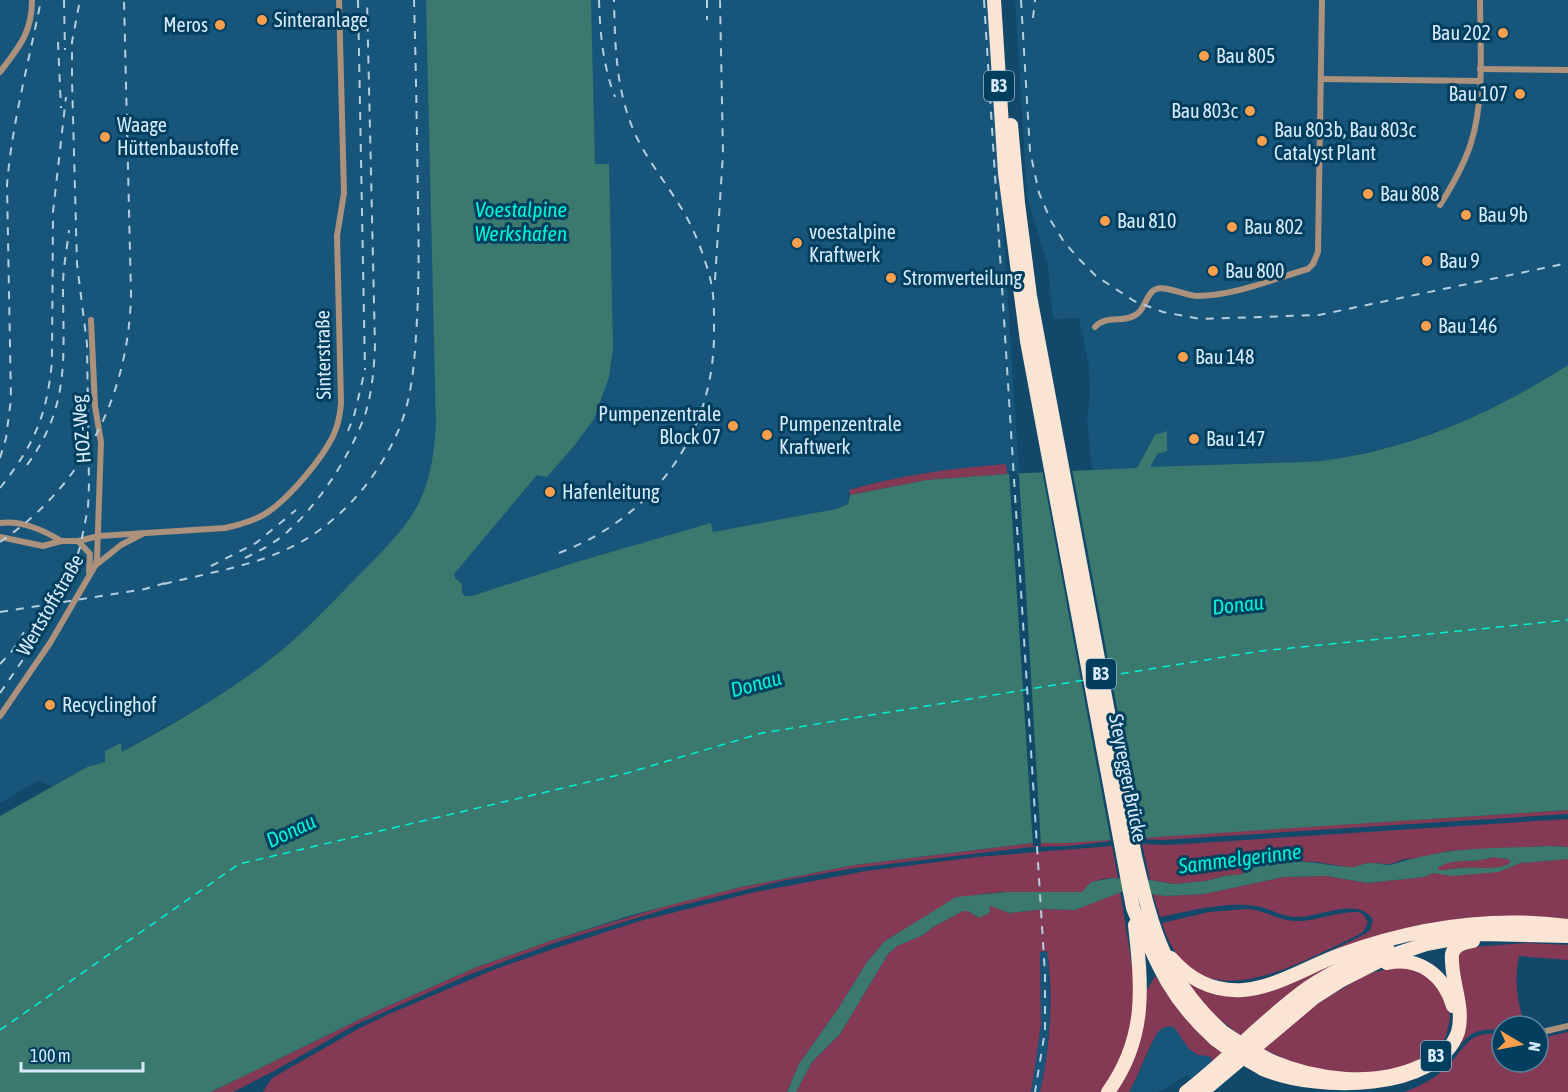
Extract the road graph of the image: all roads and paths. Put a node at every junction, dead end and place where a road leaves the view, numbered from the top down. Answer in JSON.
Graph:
{"nodes":[{"id":1,"x":32,"y":0,"type":"edge"},
{"id":2,"x":339,"y":0,"type":"edge"},
{"id":3,"x":994,"y":0,"type":"edge"},
{"id":4,"x":1003,"y":0,"type":"edge"},
{"id":5,"x":1322,"y":0,"type":"edge"},
{"id":6,"x":1480,"y":0,"type":"edge"},
{"id":7,"x":1480,"y":69,"type":"junction"},
{"id":8,"x":1568,"y":70,"type":"edge"},
{"id":9,"x":0,"y":72,"type":"edge"},
{"id":10,"x":1321,"y":78,"type":"junction"},
{"id":11,"x":1480,"y":81,"type":"junction"},
{"id":12,"x":1440,"y":205,"type":"dead end"},
{"id":13,"x":90,"y":320,"type":"dead end"},
{"id":14,"x":1095,"y":327,"type":"dead end"},
{"id":15,"x":1044,"y":401,"type":"junction"},
{"id":16,"x":0,"y":523,"type":"edge"},
{"id":17,"x":148,"y":532,"type":"junction"},
{"id":18,"x":99,"y":536,"type":"junction"},
{"id":19,"x":0,"y":537,"type":"edge"},
{"id":20,"x":61,"y":541,"type":"junction"},
{"id":21,"x":78,"y":541,"type":"junction"},
{"id":22,"x":95,"y":566,"type":"junction"},
{"id":23,"x":87,"y":576,"type":"junction"},
{"id":24,"x":0,"y":717,"type":"edge"},
{"id":25,"x":1568,"y":926,"type":"edge"},
{"id":26,"x":1414,"y":935,"type":"junction"},
{"id":27,"x":1508,"y":935,"type":"junction"},
{"id":28,"x":1568,"y":936,"type":"edge"},
{"id":29,"x":1149,"y":947,"type":"junction"},
{"id":30,"x":1359,"y":972,"type":"junction"},
{"id":31,"x":1568,"y":1026,"type":"edge"},
{"id":32,"x":1550,"y":1030,"type":"edge"},
{"id":33,"x":1267,"y":1065,"type":"junction"},
{"id":34,"x":1108,"y":1092,"type":"edge"},
{"id":35,"x":1186,"y":1092,"type":"edge"},
{"id":36,"x":1202,"y":1092,"type":"edge"}],
"edges":[{"from":1,"to":9,"type":"street"},
{"from":2,"to":17,"type":"street","name":"Sinterstraße"},
{"from":3,"to":15,"type":"main road","number":"B3"},
{"from":4,"to":15,"type":"main road","number":"B3"},
{"from":5,"to":10,"type":"street"},
{"from":6,"to":7,"type":"street"},
{"from":7,"to":8,"type":"street"},
{"from":7,"to":11,"type":"street"},
{"from":10,"to":11,"type":"street"},
{"from":10,"to":14,"type":"street"},
{"from":11,"to":12,"type":"street"},
{"from":13,"to":18,"type":"street","name":"HOZ-Weg"},
{"from":15,"to":29,"type":"main road","name":"Steyregger Brücke","number":"B3"},
{"from":15,"to":29,"type":"main road","name":"Steyregger Brücke","number":"B3"},
{"from":16,"to":20,"type":"street"},
{"from":17,"to":18,"type":"street","name":"Sinterstraße"},
{"from":17,"to":22,"type":"street"},
{"from":18,"to":21,"type":"street","name":"Sinterstraße"},
{"from":18,"to":22,"type":"street","name":"Wertstoffstraße"},
{"from":19,"to":20,"type":"street","name":"Sinterstraße"},
{"from":20,"to":21,"type":"street","name":"Sinterstraße"},
{"from":21,"to":23,"type":"street"},
{"from":22,"to":23,"type":"street","name":"Wertstoffstraße"},
{"from":23,"to":24,"type":"street","name":"Wertstoffstraße"},
{"from":25,"to":26,"type":"main road"},
{"from":26,"to":29,"type":"main road"},
{"from":26,"to":35,"type":"main road"},
{"from":27,"to":28,"type":"main road","number":"B3"},
{"from":27,"to":30,"type":"main road","number":"B3"},
{"from":27,"to":33,"type":"main road","number":"B3"},
{"from":29,"to":33,"type":"main road","number":"B3","bridge":true},
{"from":29,"to":34,"type":"main road","number":"B3"},
{"from":30,"to":33,"type":"main road","number":"B3"},
{"from":30,"to":36,"type":"main road","number":"B3"},
{"from":31,"to":32,"type":"street"}]}
